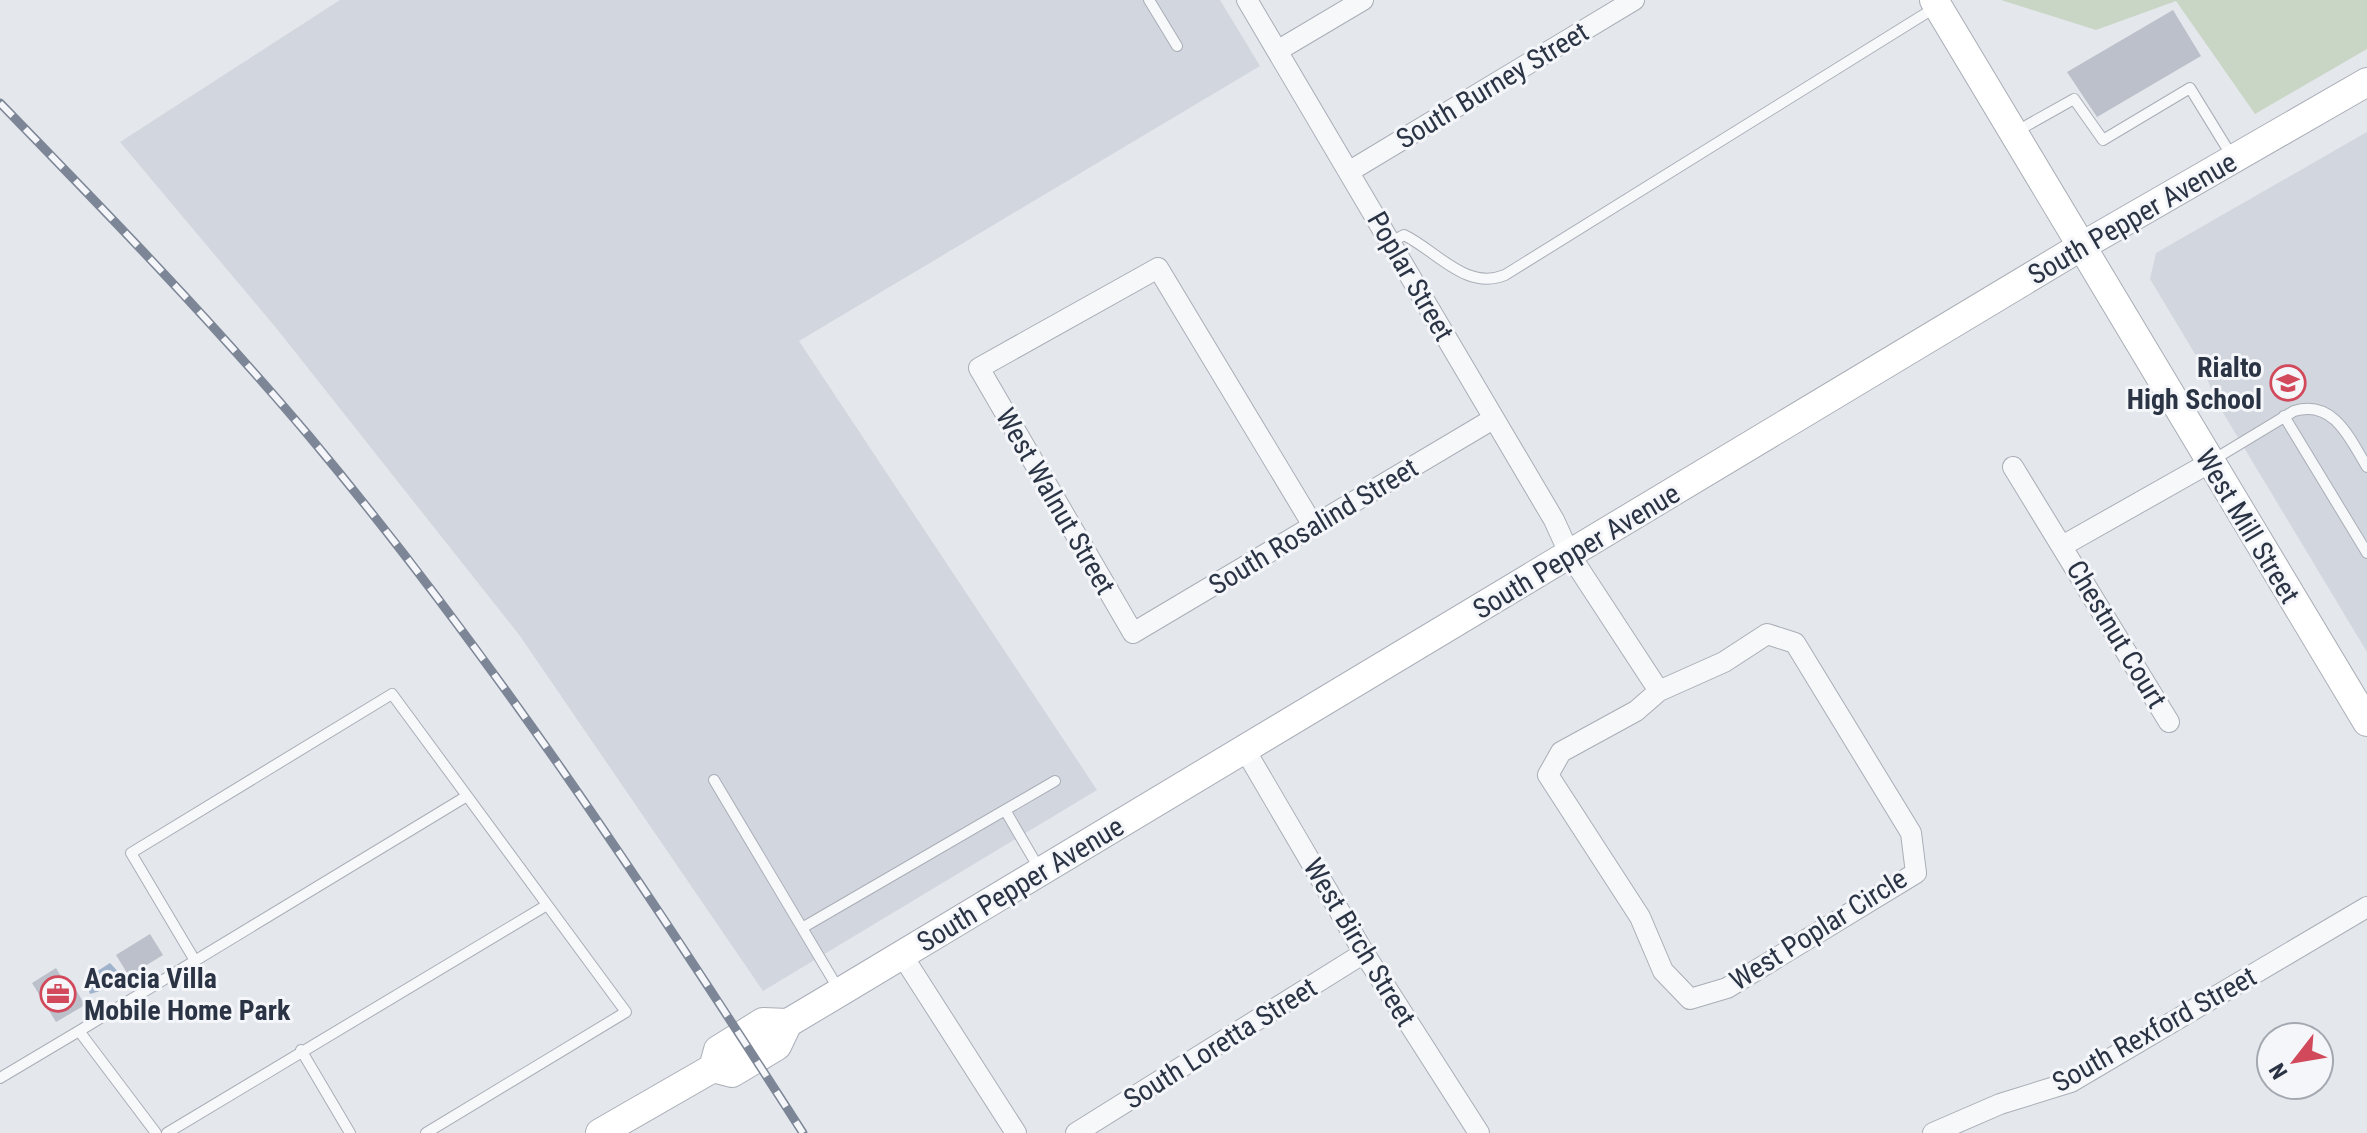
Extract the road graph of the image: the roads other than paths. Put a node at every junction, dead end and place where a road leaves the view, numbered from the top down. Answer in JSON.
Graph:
{"nodes":[{"id":1,"x":1149,"y":0,"type":"edge"},
{"id":2,"x":1247,"y":0,"type":"edge"},
{"id":3,"x":1363,"y":0,"type":"edge"},
{"id":4,"x":1634,"y":0,"type":"edge"},
{"id":5,"x":1936,"y":3,"type":"edge"},
{"id":6,"x":1177,"y":46,"type":"dead end"},
{"id":7,"x":1277,"y":51,"type":"junction"},
{"id":8,"x":2367,"y":82,"type":"edge"},
{"id":9,"x":2014,"y":133,"type":"junction"},
{"id":10,"x":2234,"y":159,"type":"junction"},
{"id":11,"x":1350,"y":171,"type":"junction"},
{"id":12,"x":1391,"y":242,"type":"junction"},
{"id":13,"x":2082,"y":246,"type":"junction"},
{"id":14,"x":2284,"y":416,"type":"junction"},
{"id":15,"x":1493,"y":419,"type":"junction"},
{"id":16,"x":2209,"y":463,"type":"junction"},
{"id":17,"x":2013,"y":467,"type":"dead end"},
{"id":18,"x":2367,"y":467,"type":"edge"},
{"id":19,"x":1314,"y":527,"type":"junction"},
{"id":20,"x":2064,"y":545,"type":"junction"},
{"id":21,"x":2367,"y":553,"type":"edge"},
{"id":22,"x":1570,"y":555,"type":"junction"},
{"id":23,"x":1133,"y":633,"type":"joint"},
{"id":24,"x":1659,"y":691,"type":"junction"},
{"id":25,"x":2169,"y":722,"type":"dead end"},
{"id":26,"x":2367,"y":722,"type":"edge"},
{"id":27,"x":1244,"y":748,"type":"junction"},
{"id":28,"x":714,"y":780,"type":"dead end"},
{"id":29,"x":1055,"y":781,"type":"dead end"},
{"id":30,"x":467,"y":796,"type":"junction"},
{"id":31,"x":1005,"y":810,"type":"junction"},
{"id":32,"x":1041,"y":871,"type":"junction"},
{"id":33,"x":547,"y":905,"type":"junction"},
{"id":34,"x":2367,"y":907,"type":"edge"},
{"id":35,"x":802,"y":928,"type":"junction"},
{"id":36,"x":1364,"y":953,"type":"junction"},
{"id":37,"x":902,"y":955,"type":"junction"},
{"id":38,"x":194,"y":959,"type":"junction"},
{"id":39,"x":840,"y":992,"type":"junction"},
{"id":40,"x":79,"y":1031,"type":"junction"},
{"id":41,"x":301,"y":1050,"type":"junction"},
{"id":42,"x":0,"y":1078,"type":"edge"},
{"id":43,"x":156,"y":1133,"type":"edge"},
{"id":44,"x":167,"y":1133,"type":"edge"},
{"id":45,"x":350,"y":1133,"type":"edge"},
{"id":46,"x":426,"y":1133,"type":"edge"},
{"id":47,"x":600,"y":1133,"type":"edge"},
{"id":48,"x":1016,"y":1133,"type":"edge"},
{"id":49,"x":1076,"y":1133,"type":"edge"},
{"id":50,"x":1479,"y":1133,"type":"edge"},
{"id":51,"x":1933,"y":1133,"type":"edge"}],
"edges":[{"from":1,"to":6,"type":"lane"},
{"from":2,"to":7,"type":"street","name":"Poplar Street"},
{"from":3,"to":7,"type":"street"},
{"from":4,"to":11,"type":"street","name":"South Burney Street"},
{"from":5,"to":9,"type":"main road","name":"West Mill Street"},
{"from":5,"to":12,"type":"lane"},
{"from":7,"to":11,"type":"street","name":"Poplar Street"},
{"from":8,"to":10,"type":"main road","name":"South Pepper Avenue"},
{"from":9,"to":10,"type":"lane"},
{"from":9,"to":13,"type":"main road","name":"West Mill Street"},
{"from":10,"to":13,"type":"main road","name":"South Pepper Avenue"},
{"from":11,"to":12,"type":"street","name":"Poplar Street"},
{"from":12,"to":15,"type":"street","name":"Poplar Street"},
{"from":13,"to":16,"type":"main road","name":"West Mill Street"},
{"from":13,"to":22,"type":"main road","name":"South Pepper Avenue"},
{"from":14,"to":16,"type":"lane"},
{"from":14,"to":18,"type":"lane"},
{"from":14,"to":21,"type":"lane"},
{"from":15,"to":19,"type":"street","name":"South Rosalind Street"},
{"from":15,"to":22,"type":"street","name":"Poplar Street"},
{"from":16,"to":20,"type":"street","name":"Chestnut Court"},
{"from":16,"to":26,"type":"main road","name":"West Mill Street"},
{"from":17,"to":20,"type":"street","name":"Chestnut Court"},
{"from":19,"to":23,"type":"street","name":"South Rosalind Street"},
{"from":19,"to":23,"type":"street","name":"West Walnut Street"},
{"from":20,"to":25,"type":"street","name":"Chestnut Court"},
{"from":22,"to":24,"type":"street","name":"Poplar Street"},
{"from":22,"to":27,"type":"main road","name":"South Pepper Avenue"},
{"from":24,"to":24,"type":"street","name":"West Poplar Circle"},
{"from":27,"to":32,"type":"main road","name":"South Pepper Avenue"},
{"from":27,"to":36,"type":"street","name":"West Birch Street"},
{"from":28,"to":35,"type":"lane"},
{"from":29,"to":31,"type":"lane"},
{"from":30,"to":33,"type":"lane"},
{"from":30,"to":38,"type":"lane"},
{"from":30,"to":38,"type":"lane"},
{"from":31,"to":32,"type":"lane"},
{"from":31,"to":35,"type":"lane"},
{"from":32,"to":37,"type":"main road","name":"South Pepper Avenue"},
{"from":33,"to":41,"type":"lane"},
{"from":33,"to":46,"type":"lane"},
{"from":34,"to":51,"type":"street","name":"South Rexford Street"},
{"from":35,"to":39,"type":"lane"},
{"from":36,"to":49,"type":"street","name":"South Loretta Street"},
{"from":36,"to":50,"type":"street","name":"West Birch Street"},
{"from":37,"to":39,"type":"main road","name":"South Pepper Avenue"},
{"from":37,"to":48,"type":"street"},
{"from":38,"to":40,"type":"lane"},
{"from":39,"to":47,"type":"main road","name":"South Pepper Avenue"},
{"from":40,"to":42,"type":"lane"},
{"from":40,"to":43,"type":"lane"},
{"from":41,"to":44,"type":"lane"},
{"from":41,"to":45,"type":"lane"}]}
